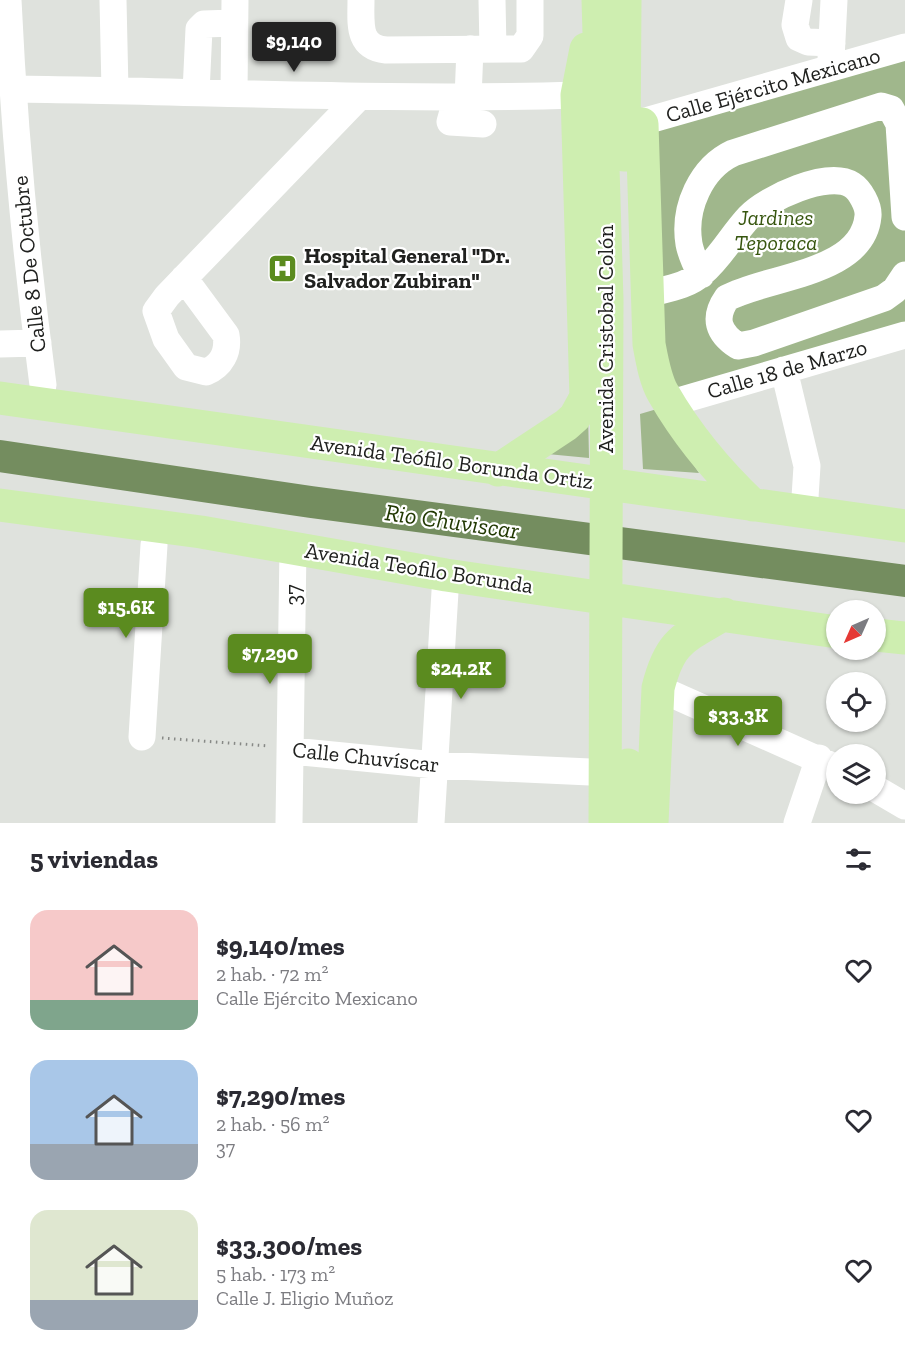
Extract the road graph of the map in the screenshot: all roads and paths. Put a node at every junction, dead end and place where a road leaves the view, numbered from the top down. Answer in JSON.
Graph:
{"nodes":[{"id":1,"x":8,"y":0,"type":"edge"},
{"id":2,"x":113,"y":0,"type":"edge"},
{"id":3,"x":362,"y":0,"type":"edge"},
{"id":4,"x":492,"y":0,"type":"edge"},
{"id":5,"x":530,"y":0,"type":"edge"},
{"id":6,"x":597,"y":0,"type":"edge"},
{"id":7,"x":625,"y":0,"type":"edge"},
{"id":8,"x":799,"y":0,"type":"edge"},
{"id":9,"x":834,"y":0,"type":"edge"},
{"id":10,"x":235,"y":12,"type":"edge"},
{"id":11,"x":905,"y":47,"type":"edge"},
{"id":12,"x":481,"y":49,"type":"junction"},
{"id":13,"x":831,"y":56,"type":"junction"},
{"id":14,"x":6,"y":59,"type":"edge"},
{"id":15,"x":12,"y":89,"type":"junction"},
{"id":16,"x":115,"y":90,"type":"junction"},
{"id":17,"x":196,"y":92,"type":"junction"},
{"id":18,"x":234,"y":93,"type":"junction"},
{"id":19,"x":577,"y":95,"type":"junction"},
{"id":20,"x":358,"y":98,"type":"junction"},
{"id":21,"x":476,"y":110,"type":"junction"},
{"id":22,"x":633,"y":121,"type":"junction"},
{"id":23,"x":905,"y":217,"type":"edge"},
{"id":24,"x":11,"y":228,"type":"edge"},
{"id":25,"x":701,"y":275,"type":"junction"},
{"id":26,"x":905,"y":275,"type":"edge"},
{"id":27,"x":184,"y":278,"type":"dead end"},
{"id":28,"x":648,"y":294,"type":"junction"},
{"id":29,"x":905,"y":335,"type":"edge"},
{"id":30,"x":38,"y":343,"type":"junction"},
{"id":31,"x":0,"y":344,"type":"edge"},
{"id":32,"x":784,"y":370,"type":"junction"},
{"id":33,"x":0,"y":377,"type":"edge"},
{"id":34,"x":43,"y":385,"type":"junction"},
{"id":35,"x":0,"y":398,"type":"edge"},
{"id":36,"x":668,"y":400,"type":"junction"},
{"id":37,"x":182,"y":423,"type":"junction"},
{"id":38,"x":498,"y":470,"type":"junction"},
{"id":39,"x":0,"y":505,"type":"edge"},
{"id":40,"x":753,"y":505,"type":"junction"},
{"id":41,"x":804,"y":513,"type":"junction"},
{"id":42,"x":0,"y":520,"type":"edge"},
{"id":43,"x":905,"y":526,"type":"edge"},
{"id":44,"x":251,"y":541,"type":"junction"},
{"id":45,"x":154,"y":545,"type":"junction"},
{"id":46,"x":293,"y":548,"type":"junction"},
{"id":47,"x":446,"y":575,"type":"junction"},
{"id":48,"x":588,"y":594,"type":"junction"},
{"id":49,"x":724,"y":614,"type":"junction"},
{"id":50,"x":826,"y":630,"type":"edge"},
{"id":51,"x":886,"y":636,"type":"edge"},
{"id":52,"x":905,"y":638,"type":"edge"},
{"id":53,"x":658,"y":688,"type":"junction"},
{"id":54,"x":142,"y":737,"type":"joint"},
{"id":55,"x":292,"y":752,"type":"junction"},
{"id":56,"x":826,"y":762,"type":"edge"},
{"id":57,"x":435,"y":765,"type":"junction"},
{"id":58,"x":826,"y":767,"type":"edge"},
{"id":59,"x":590,"y":772,"type":"junction"},
{"id":60,"x":886,"y":795,"type":"edge"},
{"id":61,"x":905,"y":806,"type":"edge"},
{"id":62,"x":289,"y":823,"type":"edge"},
{"id":63,"x":431,"y":823,"type":"edge"},
{"id":64,"x":590,"y":823,"type":"edge"},
{"id":65,"x":605,"y":823,"type":"edge"},
{"id":66,"x":628,"y":823,"type":"edge"},
{"id":67,"x":652,"y":823,"type":"edge"},
{"id":68,"x":797,"y":823,"type":"edge"}],
"edges":[{"from":1,"to":14,"type":"street","name":"Calle 8 De Octubre"},
{"from":2,"to":16,"type":"street"},
{"from":3,"to":12,"type":"street"},
{"from":4,"to":12,"type":"street"},
{"from":5,"to":12,"type":"street"},
{"from":6,"to":19,"type":"main road"},
{"from":6,"to":65,"type":"main road","name":"Avenida Cristobal Colón"},
{"from":7,"to":22,"type":"main road","name":"Avenida Cristobal Colón"},
{"from":8,"to":13,"type":"street"},
{"from":9,"to":13,"type":"street"},
{"from":10,"to":17,"type":"street"},
{"from":10,"to":18,"type":"street"},
{"from":11,"to":13,"type":"street","name":"Calle Ejército Mexicano"},
{"from":12,"to":21,"type":"street"},
{"from":13,"to":22,"type":"street","name":"Calle Ejército Mexicano"},
{"from":14,"to":15,"type":"street","name":"Calle 8 De Octubre"},
{"from":15,"to":16,"type":"street"},
{"from":15,"to":24,"type":"street","name":"Calle 8 De Octubre"},
{"from":16,"to":17,"type":"street"},
{"from":17,"to":18,"type":"street"},
{"from":18,"to":20,"type":"street"},
{"from":19,"to":21,"type":"street"},
{"from":19,"to":38,"type":"main road"},
{"from":20,"to":21,"type":"street"},
{"from":20,"to":27,"type":"street"},
{"from":22,"to":28,"type":"main road"},
{"from":22,"to":66,"type":"main road","name":"Avenida Cristobal Colón"},
{"from":23,"to":25,"type":"street"},
{"from":24,"to":30,"type":"street","name":"Calle 8 De Octubre"},
{"from":25,"to":26,"type":"street"},
{"from":25,"to":28,"type":"street"},
{"from":28,"to":36,"type":"main road"},
{"from":29,"to":32,"type":"street","name":"Calle 18 de Marzo"},
{"from":30,"to":31,"type":"street"},
{"from":30,"to":34,"type":"street","name":"Calle 8 De Octubre"},
{"from":32,"to":36,"type":"street","name":"Calle 18 de Marzo"},
{"from":32,"to":41,"type":"street"},
{"from":33,"to":34,"type":"main road"},
{"from":34,"to":37,"type":"main road"},
{"from":35,"to":37,"type":"main road","name":"Avenida Teófilo Borunda Ortiz"},
{"from":36,"to":40,"type":"main road"},
{"from":37,"to":38,"type":"main road","name":"Avenida Teófilo Borunda Ortiz"},
{"from":38,"to":40,"type":"main road","name":"Avenida Teófilo Borunda Ortiz"},
{"from":39,"to":44,"type":"main road","name":"Avenida Teofilo Borunda"},
{"from":40,"to":41,"type":"main road","name":"Avenida Teófilo Borunda Ortiz"},
{"from":41,"to":43,"type":"main road","name":"Avenida Teófilo Borunda Ortiz"},
{"from":42,"to":45,"type":"main road"},
{"from":44,"to":45,"type":"main road"},
{"from":44,"to":46,"type":"main road","name":"Avenida Teofilo Borunda"},
{"from":45,"to":54,"type":"street"},
{"from":46,"to":47,"type":"main road","name":"Avenida Teofilo Borunda"},
{"from":46,"to":55,"type":"street","name":"37"},
{"from":47,"to":48,"type":"main road","name":"Avenida Teofilo Borunda"},
{"from":47,"to":57,"type":"street"},
{"from":48,"to":49,"type":"main road","name":"Avenida Teofilo Borunda"},
{"from":48,"to":59,"type":"main road"},
{"from":49,"to":50,"type":"main road","name":"Avenida Teofilo Borunda"},
{"from":49,"to":53,"type":"main road"},
{"from":51,"to":52,"type":"main road"},
{"from":53,"to":56,"type":"street"},
{"from":53,"to":67,"type":"main road"},
{"from":54,"to":55,"type":"path","name":"Calle Chuvíscar"},
{"from":55,"to":57,"type":"street","name":"Calle Chuvíscar"},
{"from":55,"to":62,"type":"street","name":"37"},
{"from":57,"to":59,"type":"street","name":"Calle Chuvíscar"},
{"from":57,"to":63,"type":"street"},
{"from":58,"to":68,"type":"street"},
{"from":59,"to":64,"type":"main road"},
{"from":60,"to":61,"type":"street"}]}
